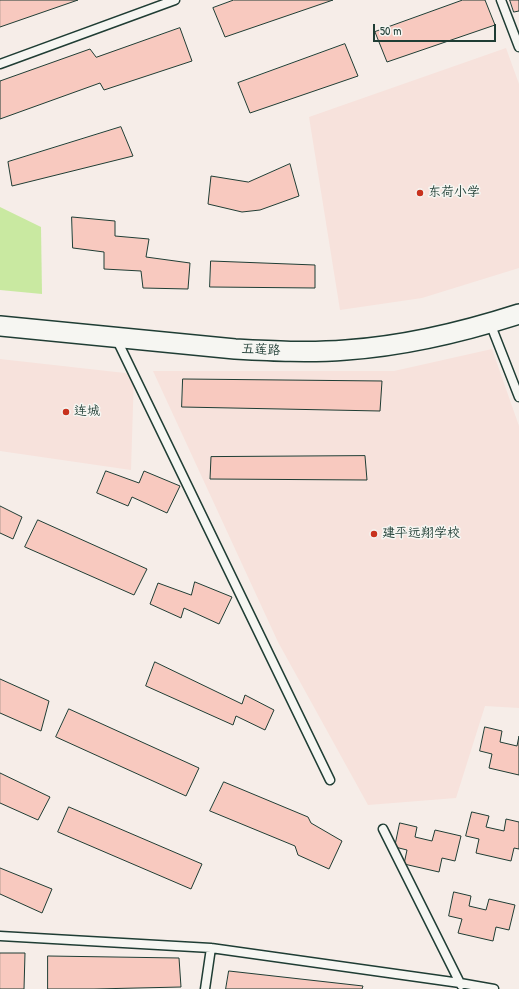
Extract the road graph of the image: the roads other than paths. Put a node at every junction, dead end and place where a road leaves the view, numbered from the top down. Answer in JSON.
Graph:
{"nodes":[{"id":1,"x":175,"y":0,"type":"edge"},
{"id":2,"x":501,"y":0,"type":"edge"},
{"id":3,"x":519,"y":47,"type":"edge"},
{"id":4,"x":0,"y":64,"type":"edge"},
{"id":5,"x":519,"y":314,"type":"edge"},
{"id":6,"x":490,"y":323,"type":"junction"},
{"id":7,"x":0,"y":326,"type":"edge"},
{"id":8,"x":116,"y":338,"type":"junction"},
{"id":9,"x":519,"y":397,"type":"edge"},
{"id":10,"x":330,"y":780,"type":"dead end"},
{"id":11,"x":382,"y":829,"type":"dead end"},
{"id":12,"x":0,"y":936,"type":"edge"},
{"id":13,"x":211,"y":948,"type":"junction"},
{"id":14,"x":462,"y":986,"type":"edge"},
{"id":15,"x":205,"y":989,"type":"edge"},
{"id":16,"x":494,"y":989,"type":"edge"}],
"edges":[{"from":1,"to":4,"type":"lane"},
{"from":2,"to":3,"type":"lane"},
{"from":5,"to":6,"type":"street","name":"五莲路"},
{"from":6,"to":8,"type":"street","name":"五莲路"},
{"from":6,"to":9,"type":"lane"},
{"from":7,"to":8,"type":"street","name":"五莲路"},
{"from":8,"to":10,"type":"lane"},
{"from":11,"to":14,"type":"lane"},
{"from":12,"to":13,"type":"lane"},
{"from":13,"to":14,"type":"lane"},
{"from":13,"to":15,"type":"lane"},
{"from":14,"to":16,"type":"lane"}]}
